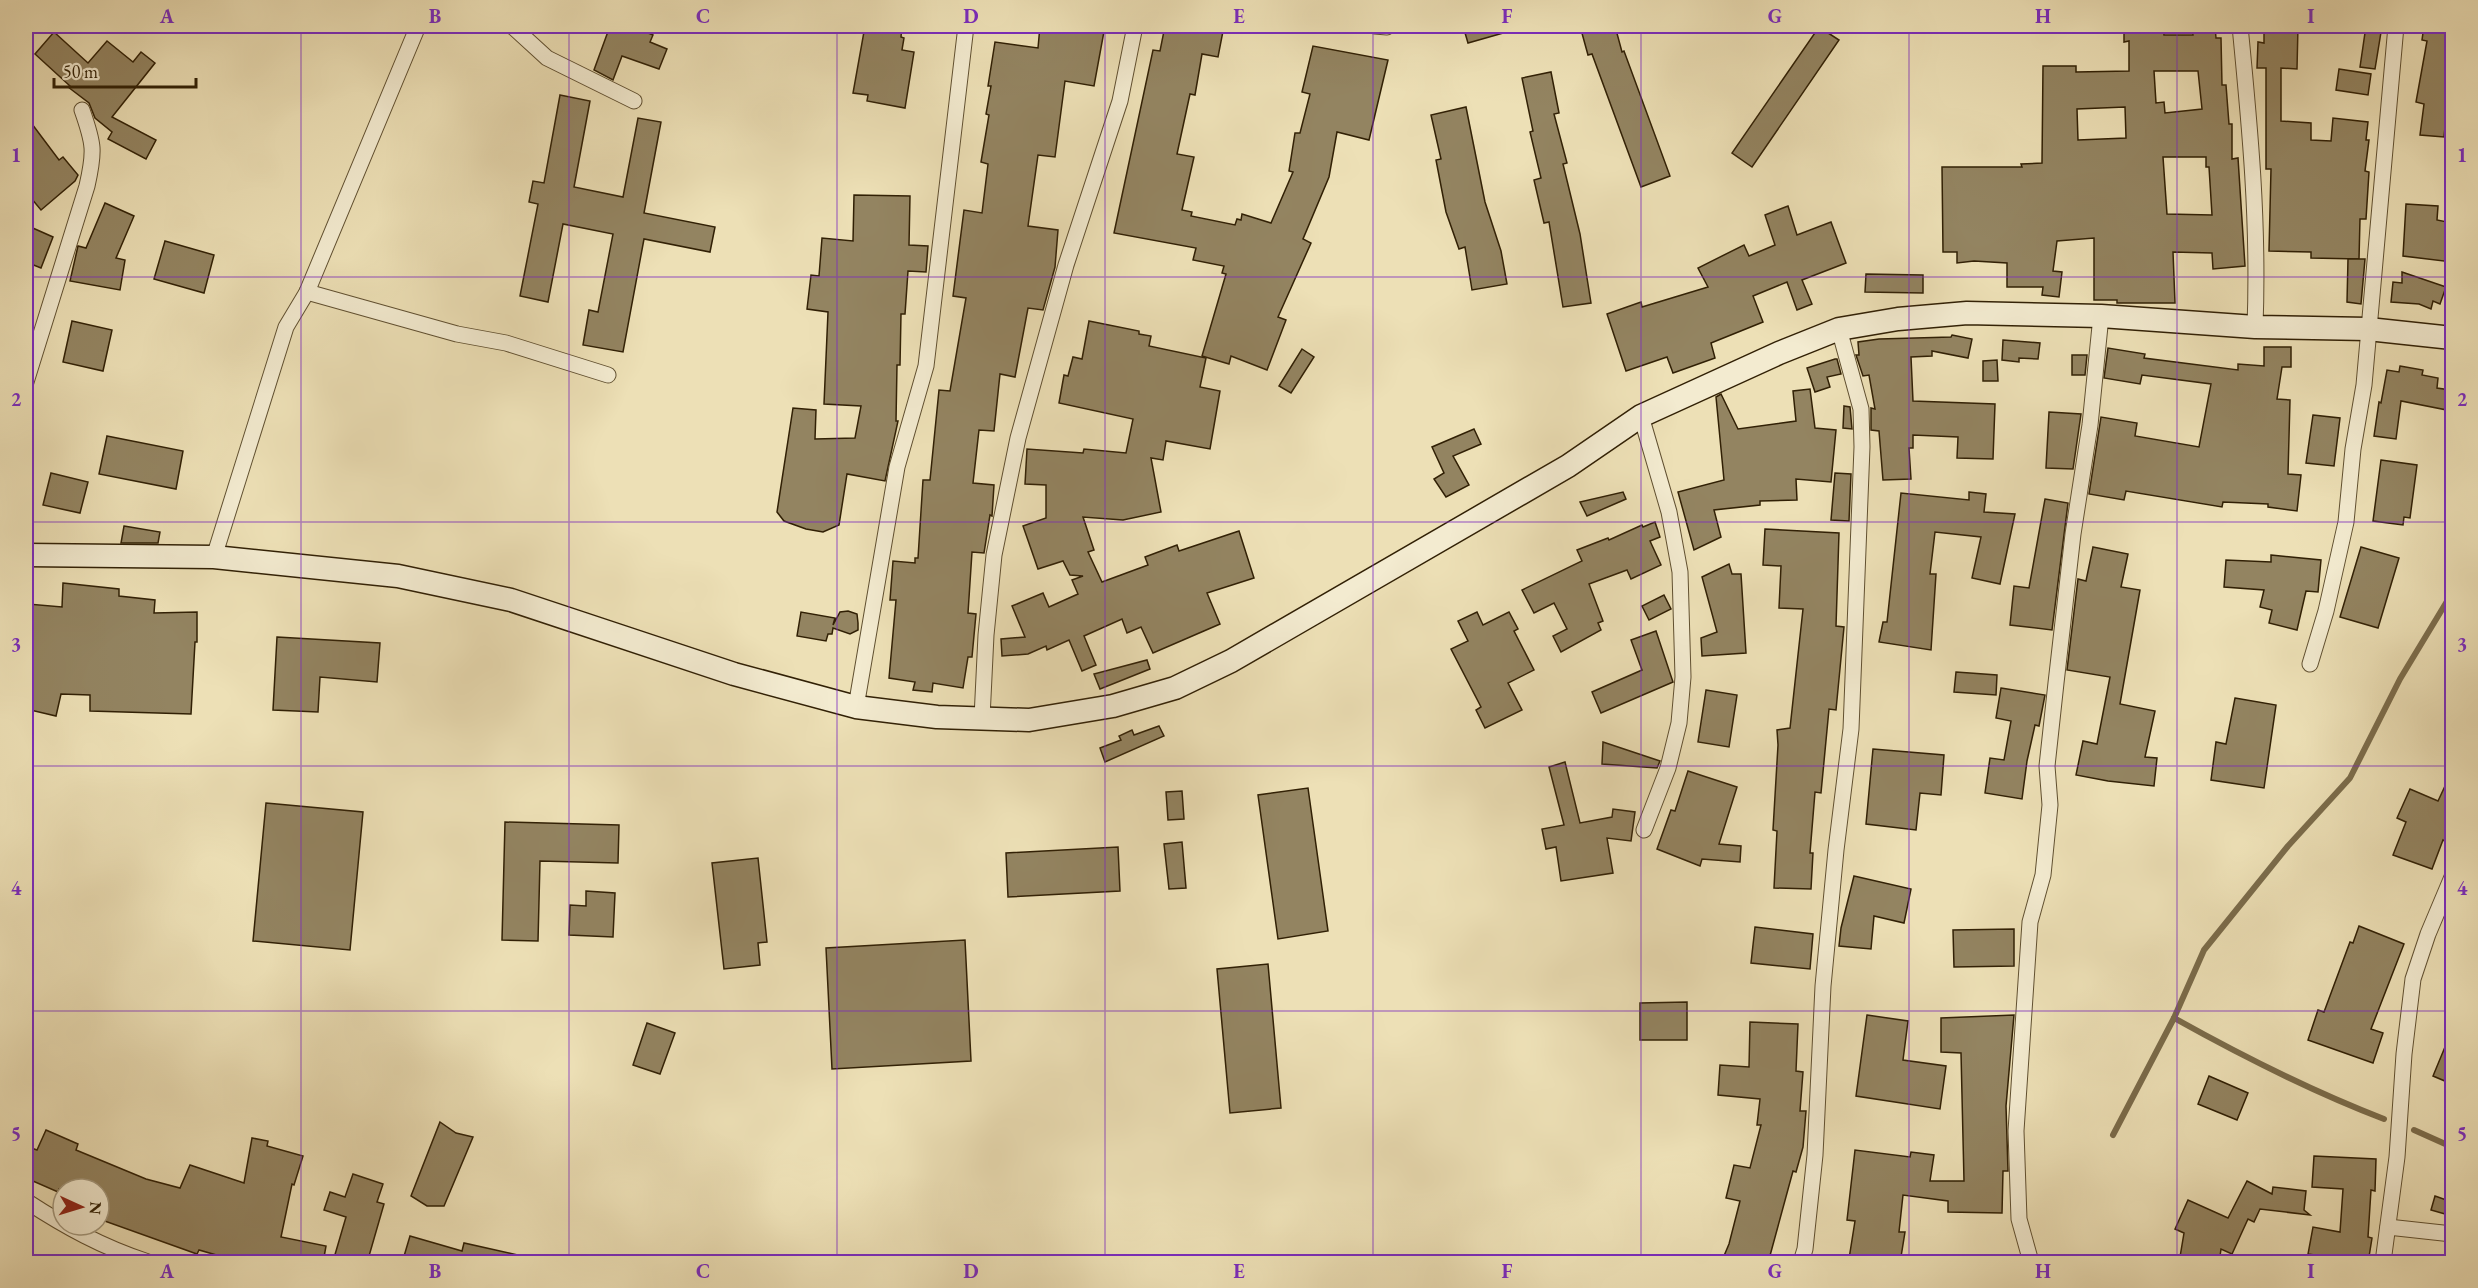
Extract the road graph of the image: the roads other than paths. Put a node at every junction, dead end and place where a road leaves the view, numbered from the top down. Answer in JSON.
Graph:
{"nodes":[{"id":1,"x":418,"y":26,"type":"edge"},
{"id":2,"x":512,"y":26,"type":"edge"},
{"id":3,"x":966,"y":26,"type":"edge"},
{"id":4,"x":1135,"y":26,"type":"edge"},
{"id":5,"x":2240,"y":26,"type":"edge"},
{"id":6,"x":2396,"y":26,"type":"edge"},
{"id":7,"x":634,"y":101,"type":"dead end"},
{"id":8,"x":82,"y":110,"type":"dead end"},
{"id":9,"x":308,"y":292,"type":"junction"},
{"id":10,"x":2101,"y":316,"type":"junction"},
{"id":11,"x":2255,"y":327,"type":"junction"},
{"id":12,"x":1839,"y":329,"type":"junction"},
{"id":13,"x":2368,"y":329,"type":"junction"},
{"id":14,"x":2452,"y":338,"type":"edge"},
{"id":15,"x":608,"y":375,"type":"dead end"},
{"id":16,"x":26,"y":382,"type":"edge"},
{"id":17,"x":1641,"y":416,"type":"junction"},
{"id":18,"x":26,"y":555,"type":"edge"},
{"id":19,"x":214,"y":557,"type":"junction"},
{"id":20,"x":2310,"y":664,"type":"dead end"},
{"id":21,"x":856,"y":707,"type":"junction"},
{"id":22,"x":981,"y":718,"type":"junction"},
{"id":23,"x":1644,"y":831,"type":"dead end"},
{"id":24,"x":2452,"y":877,"type":"edge"},
{"id":25,"x":26,"y":1201,"type":"edge"},
{"id":26,"x":2388,"y":1227,"type":"junction"},
{"id":27,"x":2452,"y":1234,"type":"edge"},
{"id":28,"x":2031,"y":1260,"type":"edge"},
{"id":29,"x":148,"y":1263,"type":"edge"},
{"id":30,"x":1801,"y":1263,"type":"edge"},
{"id":31,"x":2384,"y":1263,"type":"edge"}],
"edges":[{"from":1,"to":9,"type":"street"},
{"from":2,"to":7,"type":"street"},
{"from":3,"to":21,"type":"street"},
{"from":4,"to":22,"type":"street"},
{"from":5,"to":11,"type":"street"},
{"from":6,"to":13,"type":"street"},
{"from":8,"to":16,"type":"street"},
{"from":9,"to":15,"type":"street"},
{"from":9,"to":19,"type":"street"},
{"from":10,"to":11,"type":"main road"},
{"from":10,"to":12,"type":"main road"},
{"from":10,"to":28,"type":"street"},
{"from":11,"to":13,"type":"main road"},
{"from":12,"to":17,"type":"main road"},
{"from":12,"to":30,"type":"street"},
{"from":13,"to":14,"type":"main road"},
{"from":13,"to":20,"type":"street"},
{"from":17,"to":22,"type":"main road"},
{"from":17,"to":23,"type":"street"},
{"from":18,"to":19,"type":"main road"},
{"from":19,"to":21,"type":"main road"},
{"from":21,"to":22,"type":"main road"},
{"from":24,"to":26,"type":"street"},
{"from":25,"to":29,"type":"street"},
{"from":26,"to":27,"type":"street"},
{"from":26,"to":31,"type":"street"}]}
